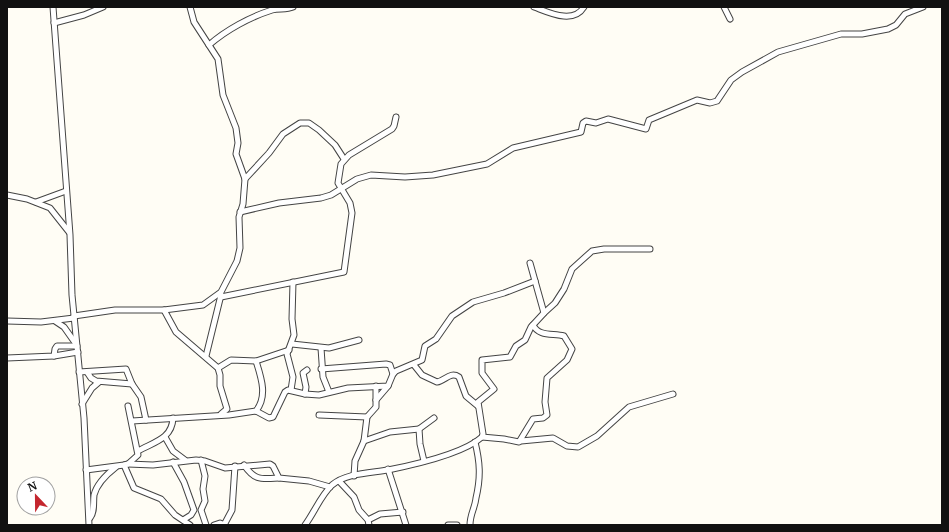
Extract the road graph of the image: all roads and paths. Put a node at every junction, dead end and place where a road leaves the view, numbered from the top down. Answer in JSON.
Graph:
{"nodes":[{"id":1,"x":53,"y":7,"type":"edge"},
{"id":2,"x":103,"y":7,"type":"edge"},
{"id":3,"x":190,"y":7,"type":"edge"},
{"id":4,"x":293,"y":7,"type":"edge"},
{"id":5,"x":534,"y":7,"type":"edge"},
{"id":6,"x":584,"y":7,"type":"edge"},
{"id":7,"x":724,"y":7,"type":"edge"},
{"id":8,"x":923,"y":7,"type":"edge"},
{"id":9,"x":730,"y":18,"type":"dead end"},
{"id":10,"x":54,"y":22,"type":"junction"},
{"id":11,"x":209,"y":45,"type":"junction"},
{"id":12,"x":396,"y":117,"type":"dead end"},
{"id":13,"x":344,"y":160,"type":"junction"},
{"id":14,"x":245,"y":180,"type":"junction"},
{"id":15,"x":340,"y":189,"type":"junction"},
{"id":16,"x":66,"y":191,"type":"junction"},
{"id":17,"x":7,"y":195,"type":"edge"},
{"id":18,"x":36,"y":202,"type":"junction"},
{"id":19,"x":240,"y":212,"type":"junction"},
{"id":20,"x":69,"y":232,"type":"junction"},
{"id":21,"x":650,"y":249,"type":"dead end"},
{"id":22,"x":530,"y":263,"type":"dead end"},
{"id":23,"x":535,"y":281,"type":"junction"},
{"id":24,"x":293,"y":282,"type":"junction"},
{"id":25,"x":221,"y":294,"type":"junction"},
{"id":26,"x":164,"y":310,"type":"junction"},
{"id":27,"x":544,"y":313,"type":"junction"},
{"id":28,"x":74,"y":317,"type":"junction"},
{"id":29,"x":7,"y":321,"type":"edge"},
{"id":30,"x":54,"y":321,"type":"junction"},
{"id":31,"x":534,"y":328,"type":"junction"},
{"id":32,"x":359,"y":340,"type":"dead end"},
{"id":33,"x":292,"y":344,"type":"junction"},
{"id":34,"x":77,"y":345,"type":"junction"},
{"id":35,"x":321,"y":348,"type":"junction"},
{"id":36,"x":289,"y":350,"type":"junction"},
{"id":37,"x":78,"y":352,"type":"junction"},
{"id":38,"x":54,"y":356,"type":"junction"},
{"id":39,"x":206,"y":356,"type":"junction"},
{"id":40,"x":7,"y":358,"type":"edge"},
{"id":41,"x":256,"y":361,"type":"junction"},
{"id":42,"x":414,"y":365,"type":"junction"},
{"id":43,"x":218,"y":368,"type":"junction"},
{"id":44,"x":321,"y":369,"type":"junction"},
{"id":45,"x":307,"y":370,"type":"dead end"},
{"id":46,"x":79,"y":372,"type":"junction"},
{"id":47,"x":87,"y":372,"type":"junction"},
{"id":48,"x":392,"y":374,"type":"junction"},
{"id":49,"x":303,"y":376,"type":"junction"},
{"id":50,"x":292,"y":377,"type":"junction"},
{"id":51,"x":131,"y":381,"type":"junction"},
{"id":52,"x":99,"y":382,"type":"junction"},
{"id":53,"x":376,"y":386,"type":"junction"},
{"id":54,"x":388,"y":386,"type":"junction"},
{"id":55,"x":291,"y":390,"type":"junction"},
{"id":56,"x":329,"y":392,"type":"junction"},
{"id":57,"x":305,"y":394,"type":"junction"},
{"id":58,"x":673,"y":394,"type":"dead end"},
{"id":59,"x":376,"y":400,"type":"junction"},
{"id":60,"x":476,"y":403,"type":"junction"},
{"id":61,"x":82,"y":404,"type":"junction"},
{"id":62,"x":128,"y":406,"type":"dead end"},
{"id":63,"x":226,"y":409,"type":"junction"},
{"id":64,"x":256,"y":411,"type":"junction"},
{"id":65,"x":221,"y":414,"type":"junction"},
{"id":66,"x":229,"y":415,"type":"junction"},
{"id":67,"x":319,"y":416,"type":"dead end"},
{"id":68,"x":367,"y":417,"type":"junction"},
{"id":69,"x":173,"y":418,"type":"junction"},
{"id":70,"x":434,"y":418,"type":"dead end"},
{"id":71,"x":146,"y":420,"type":"junction"},
{"id":72,"x":132,"y":421,"type":"junction"},
{"id":73,"x":419,"y":429,"type":"junction"},
{"id":74,"x":165,"y":437,"type":"junction"},
{"id":75,"x":482,"y":437,"type":"junction"},
{"id":76,"x":364,"y":441,"type":"junction"},
{"id":77,"x":521,"y":441,"type":"junction"},
{"id":78,"x":475,"y":442,"type":"junction"},
{"id":79,"x":138,"y":451,"type":"junction"},
{"id":80,"x":173,"y":451,"type":"junction"},
{"id":81,"x":186,"y":460,"type":"junction"},
{"id":82,"x":201,"y":460,"type":"junction"},
{"id":83,"x":424,"y":461,"type":"junction"},
{"id":84,"x":170,"y":462,"type":"junction"},
{"id":85,"x":126,"y":464,"type":"junction"},
{"id":86,"x":244,"y":465,"type":"junction"},
{"id":87,"x":117,"y":466,"type":"junction"},
{"id":88,"x":235,"y":466,"type":"junction"},
{"id":89,"x":225,"y":468,"type":"junction"},
{"id":90,"x":86,"y":470,"type":"junction"},
{"id":91,"x":388,"y":470,"type":"junction"},
{"id":92,"x":234,"y":474,"type":"junction"},
{"id":93,"x":354,"y":476,"type":"junction"},
{"id":94,"x":279,"y":478,"type":"junction"},
{"id":95,"x":339,"y":481,"type":"junction"},
{"id":96,"x":330,"y":487,"type":"junction"},
{"id":97,"x":94,"y":496,"type":"junction"},
{"id":98,"x":88,"y":500,"type":"junction"},
{"id":99,"x":403,"y":512,"type":"junction"},
{"id":100,"x":89,"y":518,"type":"junction"},
{"id":101,"x":183,"y":520,"type":"junction"},
{"id":102,"x":369,"y":522,"type":"edge"},
{"id":103,"x":89,"y":525,"type":"edge"},
{"id":104,"x":190,"y":525,"type":"edge"},
{"id":105,"x":206,"y":525,"type":"edge"},
{"id":106,"x":214,"y":525,"type":"edge"},
{"id":107,"x":225,"y":525,"type":"edge"},
{"id":108,"x":305,"y":525,"type":"edge"},
{"id":109,"x":406,"y":525,"type":"edge"},
{"id":110,"x":448,"y":525,"type":"edge"},
{"id":111,"x":457,"y":525,"type":"edge"},
{"id":112,"x":470,"y":525,"type":"edge"}],
"edges":[{"from":1,"to":10,"type":"street"},
{"from":2,"to":10,"type":"street"},
{"from":3,"to":11,"type":"street"},
{"from":4,"to":11,"type":"street"},
{"from":5,"to":6,"type":"street"},
{"from":7,"to":9,"type":"street"},
{"from":8,"to":15,"type":"street"},
{"from":10,"to":16,"type":"street"},
{"from":11,"to":14,"type":"street"},
{"from":12,"to":13,"type":"street"},
{"from":13,"to":14,"type":"street"},
{"from":13,"to":15,"type":"street"},
{"from":14,"to":19,"type":"street"},
{"from":15,"to":19,"type":"street"},
{"from":15,"to":24,"type":"street"},
{"from":16,"to":18,"type":"street"},
{"from":16,"to":20,"type":"street"},
{"from":17,"to":18,"type":"street"},
{"from":18,"to":20,"type":"street"},
{"from":19,"to":25,"type":"street"},
{"from":20,"to":28,"type":"street"},
{"from":21,"to":27,"type":"street"},
{"from":22,"to":23,"type":"street"},
{"from":23,"to":27,"type":"street"},
{"from":23,"to":42,"type":"street"},
{"from":24,"to":25,"type":"street"},
{"from":24,"to":33,"type":"street"},
{"from":25,"to":26,"type":"street"},
{"from":25,"to":39,"type":"street"},
{"from":26,"to":28,"type":"street"},
{"from":26,"to":39,"type":"street"},
{"from":27,"to":31,"type":"street"},
{"from":28,"to":30,"type":"street"},
{"from":28,"to":34,"type":"street"},
{"from":29,"to":30,"type":"street"},
{"from":30,"to":34,"type":"street"},
{"from":31,"to":60,"type":"street"},
{"from":31,"to":77,"type":"street"},
{"from":32,"to":35,"type":"street"},
{"from":33,"to":35,"type":"street"},
{"from":33,"to":36,"type":"street"},
{"from":34,"to":37,"type":"street"},
{"from":34,"to":38,"type":"street"},
{"from":35,"to":44,"type":"street"},
{"from":36,"to":41,"type":"street"},
{"from":36,"to":50,"type":"street"},
{"from":37,"to":38,"type":"street"},
{"from":37,"to":46,"type":"street"},
{"from":38,"to":40,"type":"street"},
{"from":39,"to":43,"type":"street"},
{"from":41,"to":43,"type":"street"},
{"from":41,"to":64,"type":"street"},
{"from":42,"to":48,"type":"street"},
{"from":42,"to":60,"type":"street"},
{"from":43,"to":63,"type":"street"},
{"from":44,"to":48,"type":"street"},
{"from":44,"to":56,"type":"street"},
{"from":45,"to":49,"type":"street"},
{"from":46,"to":47,"type":"street"},
{"from":46,"to":61,"type":"street"},
{"from":47,"to":51,"type":"street"},
{"from":47,"to":52,"type":"street"},
{"from":48,"to":54,"type":"street"},
{"from":49,"to":50,"type":"street"},
{"from":49,"to":57,"type":"street"},
{"from":50,"to":55,"type":"street"},
{"from":51,"to":52,"type":"street"},
{"from":51,"to":71,"type":"street"},
{"from":52,"to":61,"type":"street"},
{"from":53,"to":54,"type":"street"},
{"from":53,"to":56,"type":"street"},
{"from":53,"to":59,"type":"street"},
{"from":54,"to":59,"type":"street"},
{"from":55,"to":57,"type":"street"},
{"from":55,"to":64,"type":"street"},
{"from":56,"to":57,"type":"street"},
{"from":58,"to":77,"type":"street"},
{"from":59,"to":68,"type":"street"},
{"from":60,"to":75,"type":"street"},
{"from":61,"to":90,"type":"street"},
{"from":62,"to":72,"type":"street"},
{"from":63,"to":65,"type":"street"},
{"from":63,"to":66,"type":"street"},
{"from":64,"to":66,"type":"street"},
{"from":65,"to":66,"type":"street"},
{"from":65,"to":69,"type":"street"},
{"from":67,"to":68,"type":"street"},
{"from":68,"to":76,"type":"street"},
{"from":69,"to":71,"type":"street"},
{"from":69,"to":74,"type":"street"},
{"from":70,"to":73,"type":"street"},
{"from":71,"to":72,"type":"street"},
{"from":72,"to":79,"type":"street"},
{"from":73,"to":76,"type":"street"},
{"from":73,"to":83,"type":"street"},
{"from":74,"to":79,"type":"street"},
{"from":74,"to":80,"type":"street"},
{"from":75,"to":77,"type":"street"},
{"from":75,"to":78,"type":"street"},
{"from":76,"to":93,"type":"street"},
{"from":78,"to":83,"type":"street"},
{"from":78,"to":112,"type":"street"},
{"from":79,"to":85,"type":"street"},
{"from":80,"to":81,"type":"street"},
{"from":80,"to":84,"type":"street"},
{"from":81,"to":82,"type":"street"},
{"from":81,"to":84,"type":"street"},
{"from":82,"to":89,"type":"street"},
{"from":82,"to":105,"type":"street"},
{"from":83,"to":91,"type":"street"},
{"from":84,"to":85,"type":"street"},
{"from":84,"to":101,"type":"street"},
{"from":85,"to":87,"type":"street"},
{"from":85,"to":101,"type":"street"},
{"from":86,"to":88,"type":"street"},
{"from":86,"to":94,"type":"street"},
{"from":86,"to":94,"type":"street"},
{"from":87,"to":90,"type":"street"},
{"from":87,"to":97,"type":"street"},
{"from":88,"to":89,"type":"street"},
{"from":88,"to":92,"type":"street"},
{"from":89,"to":92,"type":"street"},
{"from":90,"to":98,"type":"street"},
{"from":91,"to":93,"type":"street"},
{"from":91,"to":99,"type":"street"},
{"from":92,"to":107,"type":"street"},
{"from":93,"to":95,"type":"street"},
{"from":94,"to":96,"type":"street"},
{"from":95,"to":96,"type":"street"},
{"from":95,"to":102,"type":"street"},
{"from":96,"to":108,"type":"street"},
{"from":97,"to":98,"type":"street"},
{"from":97,"to":100,"type":"street"},
{"from":98,"to":100,"type":"street"},
{"from":99,"to":102,"type":"street"},
{"from":99,"to":109,"type":"street"},
{"from":100,"to":103,"type":"street"},
{"from":101,"to":104,"type":"street"},
{"from":106,"to":107,"type":"street"},
{"from":110,"to":111,"type":"street"}]}
